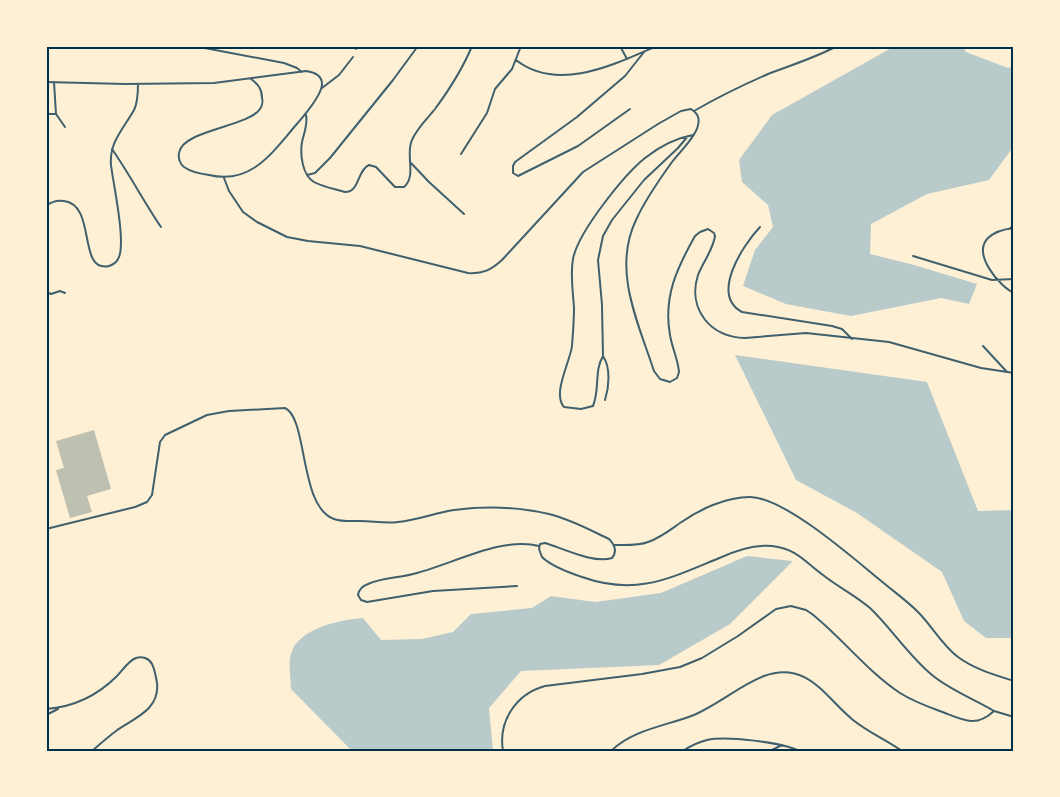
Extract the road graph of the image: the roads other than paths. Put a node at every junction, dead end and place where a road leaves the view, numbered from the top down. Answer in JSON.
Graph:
{"nodes":[{"id":1,"x":194,"y":46,"type":"edge"},
{"id":2,"x":418,"y":46,"type":"edge"},
{"id":3,"x":472,"y":46,"type":"edge"},
{"id":4,"x":521,"y":46,"type":"edge"},
{"id":5,"x":620,"y":46,"type":"edge"},
{"id":6,"x":657,"y":46,"type":"edge"},
{"id":7,"x":837,"y":46,"type":"edge"},
{"id":8,"x":644,"y":52,"type":"junction"},
{"id":9,"x":353,"y":57,"type":"dead end"},
{"id":10,"x":627,"y":59,"type":"junction"},
{"id":11,"x":516,"y":60,"type":"junction"},
{"id":12,"x":302,"y":72,"type":"junction"},
{"id":13,"x":251,"y":79,"type":"junction"},
{"id":14,"x":46,"y":82,"type":"edge"},
{"id":15,"x":54,"y":82,"type":"junction"},
{"id":16,"x":138,"y":84,"type":"junction"},
{"id":17,"x":322,"y":88,"type":"junction"},
{"id":18,"x":630,"y":109,"type":"dead end"},
{"id":19,"x":694,"y":111,"type":"junction"},
{"id":20,"x":46,"y":114,"type":"edge"},
{"id":21,"x":56,"y":114,"type":"junction"},
{"id":22,"x":306,"y":114,"type":"junction"},
{"id":23,"x":65,"y":127,"type":"dead end"},
{"id":24,"x":693,"y":134,"type":"junction"},
{"id":25,"x":688,"y":136,"type":"junction"},
{"id":26,"x":112,"y":149,"type":"junction"},
{"id":27,"x":461,"y":154,"type":"dead end"},
{"id":28,"x":411,"y":163,"type":"junction"},
{"id":29,"x":307,"y":175,"type":"junction"},
{"id":30,"x":224,"y":178,"type":"junction"},
{"id":31,"x":46,"y":206,"type":"edge"},
{"id":32,"x":464,"y":214,"type":"dead end"},
{"id":33,"x":1014,"y":225,"type":"edge"},
{"id":34,"x":161,"y":227,"type":"dead end"},
{"id":35,"x":760,"y":227,"type":"dead end"},
{"id":36,"x":1014,"y":228,"type":"edge"},
{"id":37,"x":1009,"y":229,"type":"junction"},
{"id":38,"x":913,"y":256,"type":"dead end"},
{"id":39,"x":1014,"y":278,"type":"edge"},
{"id":40,"x":997,"y":280,"type":"junction"},
{"id":41,"x":46,"y":292,"type":"edge"},
{"id":42,"x":65,"y":293,"type":"dead end"},
{"id":43,"x":1014,"y":294,"type":"edge"},
{"id":44,"x":852,"y":339,"type":"junction"},
{"id":45,"x":983,"y":346,"type":"dead end"},
{"id":46,"x":603,"y":356,"type":"junction"},
{"id":47,"x":1007,"y":372,"type":"junction"},
{"id":48,"x":1014,"y":373,"type":"edge"},
{"id":49,"x":605,"y":400,"type":"dead end"},
{"id":50,"x":46,"y":529,"type":"edge"},
{"id":51,"x":614,"y":545,"type":"junction"},
{"id":52,"x":539,"y":546,"type":"junction"},
{"id":53,"x":517,"y":586,"type":"dead end"},
{"id":54,"x":1014,"y":681,"type":"edge"},
{"id":55,"x":60,"y":708,"type":"junction"},
{"id":56,"x":46,"y":709,"type":"edge"},
{"id":57,"x":994,"y":712,"type":"junction"},
{"id":58,"x":46,"y":715,"type":"edge"},
{"id":59,"x":1014,"y":717,"type":"edge"},
{"id":60,"x":782,"y":745,"type":"junction"},
{"id":61,"x":92,"y":751,"type":"edge"},
{"id":62,"x":503,"y":751,"type":"edge"},
{"id":63,"x":611,"y":751,"type":"edge"},
{"id":64,"x":682,"y":751,"type":"edge"},
{"id":65,"x":770,"y":751,"type":"edge"},
{"id":66,"x":800,"y":751,"type":"edge"},
{"id":67,"x":902,"y":751,"type":"edge"}],
"edges":[{"from":1,"to":12,"type":"street"},
{"from":2,"to":29,"type":"street"},
{"from":3,"to":28,"type":"street"},
{"from":4,"to":11,"type":"street"},
{"from":5,"to":10,"type":"street"},
{"from":6,"to":8,"type":"street"},
{"from":7,"to":19,"type":"street"},
{"from":8,"to":10,"type":"street"},
{"from":8,"to":18,"type":"street"},
{"from":9,"to":17,"type":"street"},
{"from":10,"to":11,"type":"street"},
{"from":11,"to":27,"type":"street"},
{"from":12,"to":13,"type":"street"},
{"from":12,"to":17,"type":"street"},
{"from":13,"to":16,"type":"street"},
{"from":13,"to":30,"type":"street"},
{"from":14,"to":15,"type":"street"},
{"from":15,"to":16,"type":"street"},
{"from":15,"to":21,"type":"street"},
{"from":16,"to":26,"type":"street"},
{"from":17,"to":22,"type":"street"},
{"from":19,"to":24,"type":"street"},
{"from":19,"to":30,"type":"street"},
{"from":20,"to":21,"type":"street"},
{"from":21,"to":23,"type":"street"},
{"from":22,"to":29,"type":"street"},
{"from":22,"to":30,"type":"street"},
{"from":24,"to":25,"type":"street"},
{"from":24,"to":44,"type":"street"},
{"from":25,"to":46,"type":"street"},
{"from":25,"to":46,"type":"street"},
{"from":26,"to":31,"type":"street"},
{"from":26,"to":34,"type":"street"},
{"from":28,"to":29,"type":"street"},
{"from":28,"to":32,"type":"street"},
{"from":33,"to":37,"type":"street"},
{"from":35,"to":44,"type":"street"},
{"from":36,"to":37,"type":"street"},
{"from":37,"to":40,"type":"street"},
{"from":38,"to":40,"type":"street"},
{"from":39,"to":40,"type":"street"},
{"from":40,"to":43,"type":"street"},
{"from":41,"to":42,"type":"street"},
{"from":44,"to":47,"type":"street"},
{"from":45,"to":47,"type":"street"},
{"from":46,"to":49,"type":"street"},
{"from":47,"to":48,"type":"street"},
{"from":50,"to":51,"type":"street"},
{"from":51,"to":52,"type":"street"},
{"from":51,"to":54,"type":"street"},
{"from":52,"to":53,"type":"street"},
{"from":52,"to":57,"type":"street"},
{"from":55,"to":56,"type":"street"},
{"from":55,"to":58,"type":"street"},
{"from":55,"to":61,"type":"street"},
{"from":57,"to":59,"type":"street"},
{"from":57,"to":62,"type":"street"},
{"from":60,"to":64,"type":"street"},
{"from":60,"to":65,"type":"street"},
{"from":60,"to":66,"type":"street"},
{"from":63,"to":67,"type":"street"}]}
